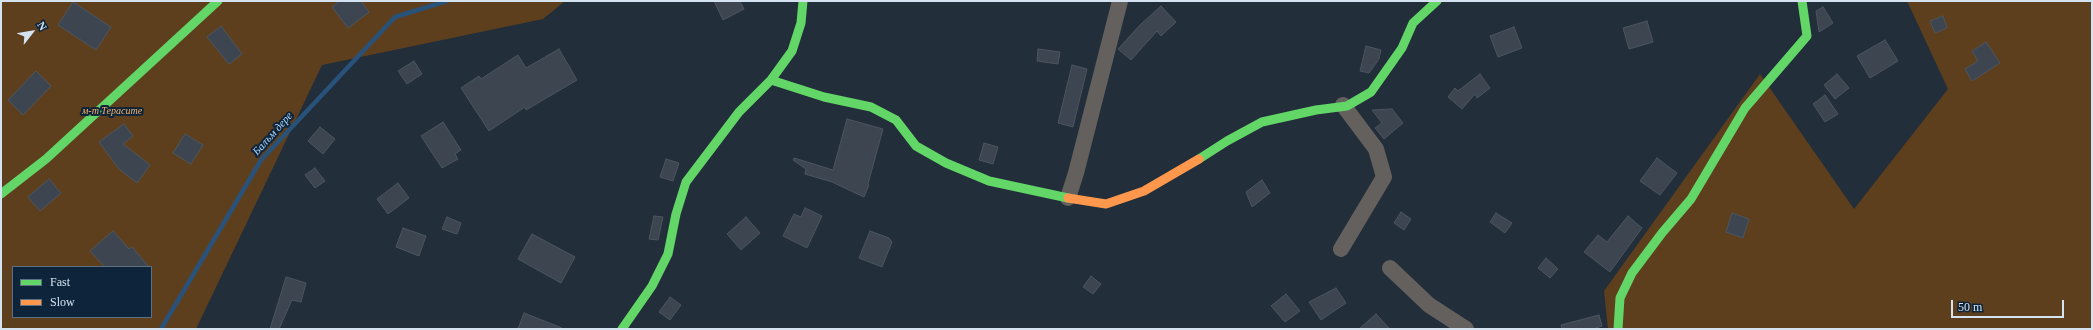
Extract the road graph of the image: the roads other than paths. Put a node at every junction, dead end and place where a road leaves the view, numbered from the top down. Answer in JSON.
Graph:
{"nodes":[{"id":1,"x":218,"y":1,"type":"edge"},
{"id":2,"x":803,"y":1,"type":"edge"},
{"id":3,"x":1120,"y":1,"type":"edge"},
{"id":4,"x":1436,"y":1,"type":"edge"},
{"id":5,"x":1802,"y":1,"type":"edge"},
{"id":6,"x":772,"y":80,"type":"junction"},
{"id":7,"x":1343,"y":105,"type":"junction"},
{"id":8,"x":1,"y":194,"type":"edge"},
{"id":9,"x":1068,"y":198,"type":"junction"},
{"id":10,"x":1341,"y":249,"type":"dead end"},
{"id":11,"x":1390,"y":268,"type":"dead end"},
{"id":12,"x":622,"y":329,"type":"edge"},
{"id":13,"x":1466,"y":329,"type":"edge"},
{"id":14,"x":1618,"y":329,"type":"edge"}],
"edges":[{"from":1,"to":8,"type":"street"},
{"from":2,"to":6,"type":"street"},
{"from":3,"to":9,"type":"street"},
{"from":4,"to":7,"type":"street"},
{"from":5,"to":14,"type":"street"},
{"from":6,"to":9,"type":"street"},
{"from":6,"to":12,"type":"street"},
{"from":7,"to":9,"type":"street"},
{"from":7,"to":10,"type":"street"},
{"from":11,"to":13,"type":"street"}]}
